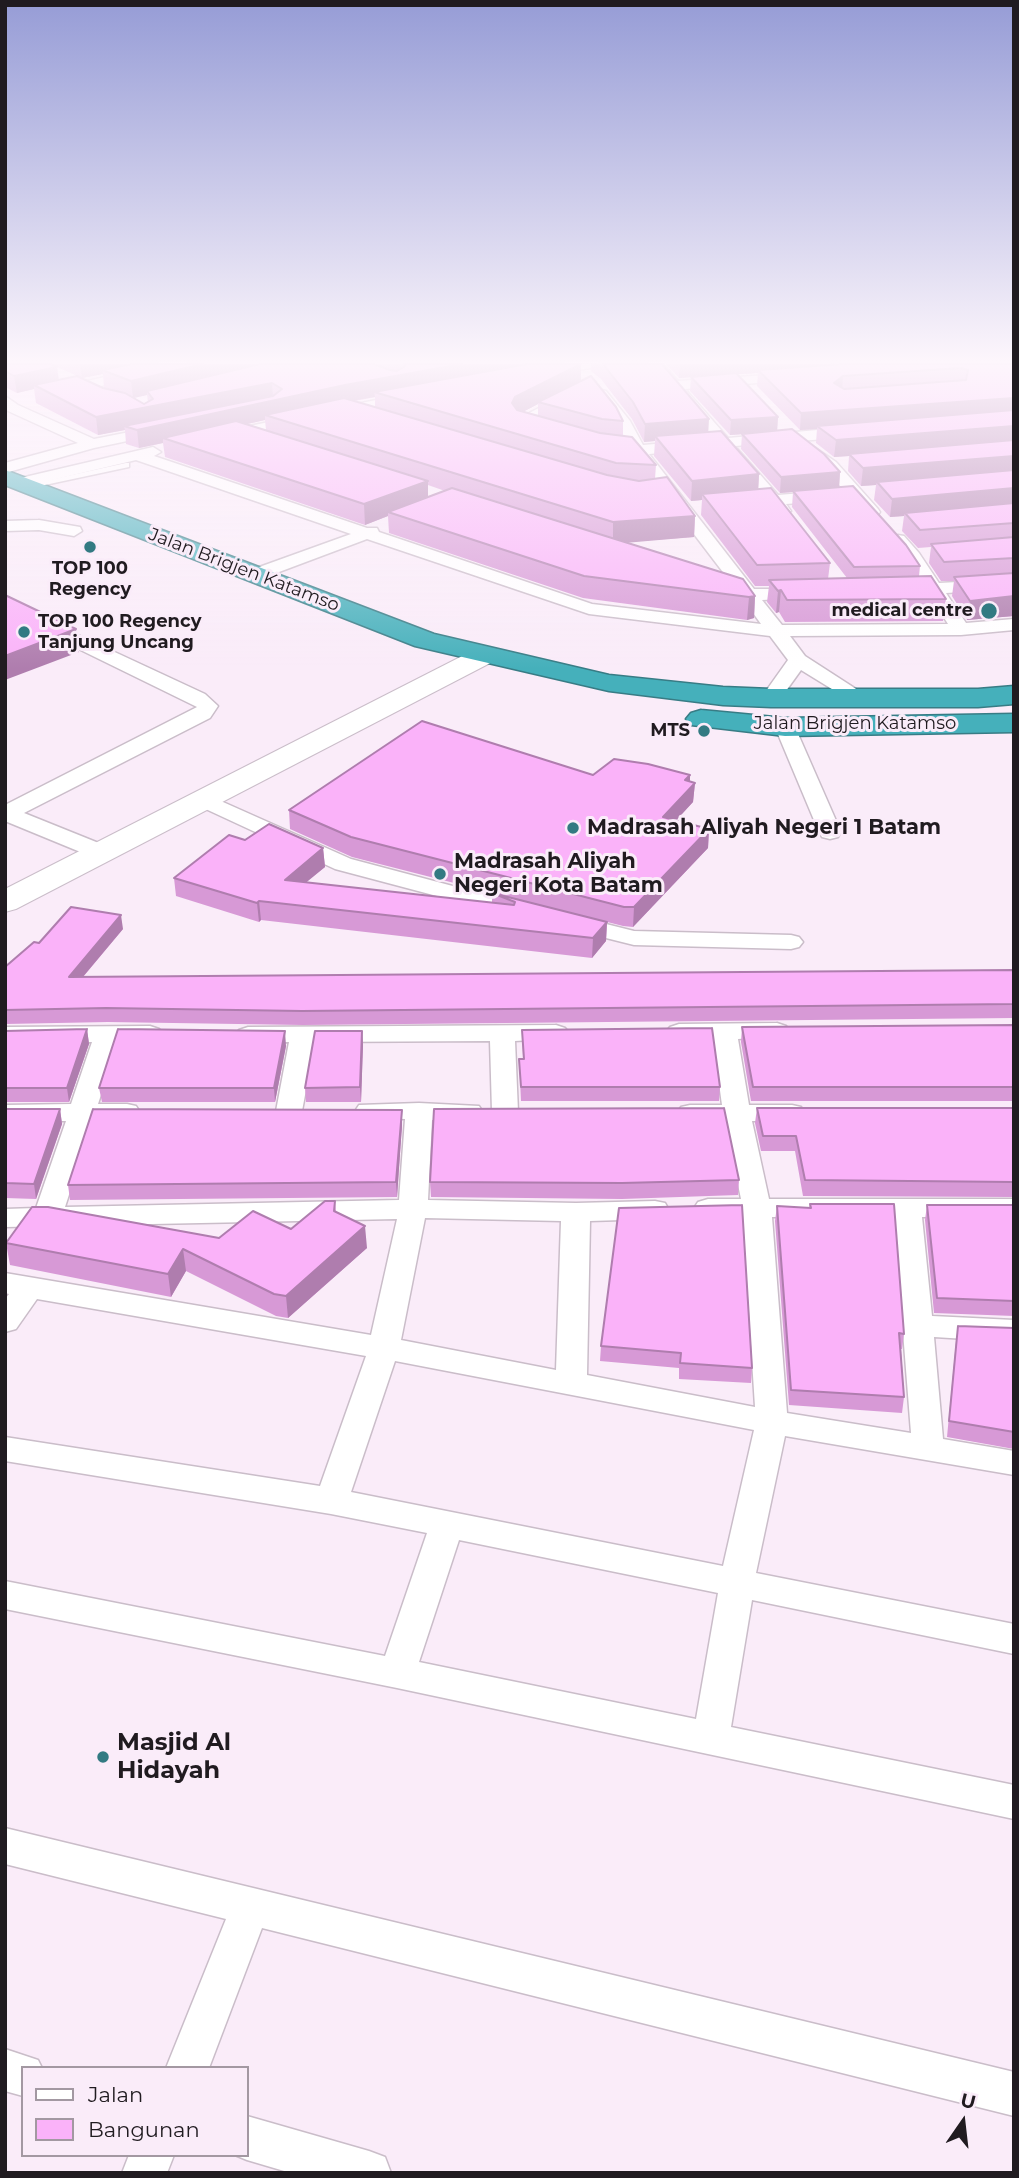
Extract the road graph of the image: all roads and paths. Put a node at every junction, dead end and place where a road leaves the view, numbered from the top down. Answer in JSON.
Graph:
{"nodes":[{"id":1,"x":830,"y":465,"type":"edge"},
{"id":2,"x":49,"y":466,"type":"edge"},
{"id":3,"x":108,"y":466,"type":"edge"},
{"id":4,"x":147,"y":466,"type":"edge"},
{"id":5,"x":651,"y":466,"type":"edge"},
{"id":6,"x":743,"y":466,"type":"edge"},
{"id":7,"x":12,"y":484,"type":"edge"},
{"id":8,"x":671,"y":490,"type":"junction"},
{"id":9,"x":881,"y":491,"type":"edge"},
{"id":10,"x":650,"y":492,"type":"edge"},
{"id":11,"x":854,"y":493,"type":"junction"},
{"id":12,"x":776,"y":502,"type":"junction"},
{"id":13,"x":731,"y":504,"type":"edge"},
{"id":14,"x":708,"y":506,"type":"edge"},
{"id":15,"x":684,"y":509,"type":"junction"},
{"id":16,"x":791,"y":522,"type":"edge"},
{"id":17,"x":388,"y":525,"type":"edge"},
{"id":18,"x":5,"y":526,"type":"edge"},
{"id":19,"x":74,"y":531,"type":"junction"},
{"id":20,"x":363,"y":534,"type":"junction"},
{"id":21,"x":938,"y":555,"type":"edge"},
{"id":22,"x":913,"y":557,"type":"junction"},
{"id":23,"x":257,"y":575,"type":"junction"},
{"id":24,"x":710,"y":583,"type":"edge"},
{"id":25,"x":1014,"y":584,"type":"edge"},
{"id":26,"x":935,"y":590,"type":"junction"},
{"id":27,"x":883,"y":591,"type":"edge"},
{"id":28,"x":817,"y":592,"type":"edge"},
{"id":29,"x":748,"y":595,"type":"junction"},
{"id":30,"x":5,"y":606,"type":"edge"},
{"id":31,"x":1014,"y":624,"type":"edge"},
{"id":32,"x":961,"y":629,"type":"junction"},
{"id":33,"x":778,"y":632,"type":"junction"},
{"id":34,"x":450,"y":660,"type":"junction"},
{"id":35,"x":798,"y":660,"type":"junction"},
{"id":36,"x":420,"y":664,"type":"junction"},
{"id":37,"x":487,"y":682,"type":"dead end"},
{"id":38,"x":1014,"y":695,"type":"edge"},
{"id":39,"x":552,"y":696,"type":"dead end"},
{"id":40,"x":771,"y":698,"type":"junction"},
{"id":41,"x":860,"y":698,"type":"junction"},
{"id":42,"x":1014,"y":723,"type":"edge"},
{"id":43,"x":785,"y":727,"type":"junction"},
{"id":44,"x":205,"y":800,"type":"junction"},
{"id":45,"x":6,"y":814,"type":"edge"},
{"id":46,"x":166,"y":821,"type":"junction"},
{"id":47,"x":830,"y":832,"type":"dead end"},
{"id":48,"x":103,"y":853,"type":"junction"},
{"id":49,"x":5,"y":902,"type":"edge"},
{"id":50,"x":792,"y":942,"type":"dead end"},
{"id":51,"x":805,"y":1030,"type":"edge"},
{"id":52,"x":724,"y":1031,"type":"junction"},
{"id":53,"x":655,"y":1032,"type":"edge"},
{"id":54,"x":108,"y":1033,"type":"junction"},
{"id":55,"x":585,"y":1033,"type":"edge"},
{"id":56,"x":177,"y":1034,"type":"edge"},
{"id":57,"x":502,"y":1034,"type":"junction"},
{"id":58,"x":5,"y":1035,"type":"edge"},
{"id":59,"x":219,"y":1035,"type":"edge"},
{"id":60,"x":303,"y":1036,"type":"junction"},
{"id":61,"x":261,"y":1111,"type":"edge"},
{"id":62,"x":315,"y":1111,"type":"junction"},
{"id":63,"x":419,"y":1111,"type":"junction"},
{"id":64,"x":83,"y":1112,"type":"junction"},
{"id":65,"x":152,"y":1112,"type":"edge"},
{"id":66,"x":505,"y":1112,"type":"junction"},
{"id":67,"x":532,"y":1112,"type":"edge"},
{"id":68,"x":5,"y":1113,"type":"edge"},
{"id":69,"x":669,"y":1113,"type":"edge"},
{"id":70,"x":737,"y":1113,"type":"junction"},
{"id":71,"x":820,"y":1113,"type":"edge"},
{"id":72,"x":758,"y":1207,"type":"junction"},
{"id":73,"x":907,"y":1207,"type":"junction"},
{"id":74,"x":1014,"y":1208,"type":"edge"},
{"id":75,"x":413,"y":1209,"type":"junction"},
{"id":76,"x":576,"y":1212,"type":"junction"},
{"id":77,"x":5,"y":1218,"type":"edge"},
{"id":78,"x":47,"y":1219,"type":"junction"},
{"id":79,"x":17,"y":1285,"type":"edge"},
{"id":80,"x":5,"y":1322,"type":"edge"},
{"id":81,"x":917,"y":1326,"type":"junction"},
{"id":82,"x":1014,"y":1331,"type":"edge"},
{"id":83,"x":384,"y":1348,"type":"junction"},
{"id":84,"x":571,"y":1384,"type":"junction"},
{"id":85,"x":772,"y":1422,"type":"junction"},
{"id":86,"x":928,"y":1448,"type":"junction"},
{"id":87,"x":5,"y":1449,"type":"edge"},
{"id":88,"x":1014,"y":1463,"type":"edge"},
{"id":89,"x":331,"y":1501,"type":"junction"},
{"id":90,"x":447,"y":1525,"type":"junction"},
{"id":91,"x":737,"y":1582,"type":"junction"},
{"id":92,"x":5,"y":1595,"type":"edge"},
{"id":93,"x":1014,"y":1639,"type":"edge"},
{"id":94,"x":397,"y":1673,"type":"junction"},
{"id":95,"x":711,"y":1738,"type":"junction"},
{"id":96,"x":1014,"y":1802,"type":"edge"},
{"id":97,"x":5,"y":1846,"type":"edge"},
{"id":98,"x":250,"y":1908,"type":"junction"},
{"id":99,"x":188,"y":2066,"type":"edge"},
{"id":100,"x":1014,"y":2094,"type":"edge"},
{"id":101,"x":248,"y":2138,"type":"edge"},
{"id":102,"x":151,"y":2157,"type":"edge"},
{"id":103,"x":144,"y":2173,"type":"edge"},
{"id":104,"x":369,"y":2173,"type":"edge"}],
"edges":[{"from":1,"to":11,"type":"street"},
{"from":2,"to":7,"type":"street"},
{"from":3,"to":7,"type":"street"},
{"from":4,"to":20,"type":"street"},
{"from":5,"to":8,"type":"street"},
{"from":6,"to":12,"type":"street"},
{"from":7,"to":19,"type":"highway","name":"Jalan Brigjen Katamso"},
{"from":7,"to":23,"type":"highway","name":"Jalan Brigjen Katamso"},
{"from":8,"to":10,"type":"street"},
{"from":8,"to":15,"type":"street"},
{"from":9,"to":11,"type":"street"},
{"from":11,"to":12,"type":"street"},
{"from":11,"to":22,"type":"street"},
{"from":12,"to":13,"type":"street"},
{"from":12,"to":16,"type":"street"},
{"from":14,"to":15,"type":"street"},
{"from":15,"to":29,"type":"street"},
{"from":17,"to":20,"type":"street"},
{"from":18,"to":19,"type":"street"},
{"from":19,"to":36,"type":"highway","name":"Jalan Brigjen Katamso"},
{"from":20,"to":23,"type":"street"},
{"from":20,"to":33,"type":"street"},
{"from":21,"to":22,"type":"street"},
{"from":22,"to":26,"type":"street"},
{"from":23,"to":34,"type":"highway","name":"Jalan Brigjen Katamso"},
{"from":24,"to":29,"type":"street"},
{"from":25,"to":26,"type":"street"},
{"from":26,"to":27,"type":"street"},
{"from":26,"to":32,"type":"street"},
{"from":28,"to":29,"type":"street"},
{"from":29,"to":33,"type":"street"},
{"from":30,"to":45,"type":"street"},
{"from":31,"to":32,"type":"street"},
{"from":32,"to":33,"type":"street"},
{"from":33,"to":35,"type":"street"},
{"from":34,"to":36,"type":"street"},
{"from":34,"to":37,"type":"highway","name":"Jalan Brigjen Katamso"},
{"from":34,"to":40,"type":"highway","name":"Jalan Brigjen Katamso"},
{"from":34,"to":44,"type":"street"},
{"from":35,"to":40,"type":"street"},
{"from":35,"to":41,"type":"street"},
{"from":36,"to":46,"type":"street"},
{"from":38,"to":41,"type":"highway","name":"Jalan Brigjen Katamso"},
{"from":39,"to":43,"type":"highway","name":"Jalan Brigjen Katamso"},
{"from":40,"to":41,"type":"highway","name":"Jalan Brigjen Katamso"},
{"from":42,"to":43,"type":"highway","name":"Jalan Brigjen Katamso"},
{"from":43,"to":47,"type":"street"},
{"from":44,"to":46,"type":"street"},
{"from":44,"to":50,"type":"street"},
{"from":45,"to":48,"type":"street"},
{"from":46,"to":48,"type":"street"},
{"from":48,"to":49,"type":"street"},
{"from":51,"to":52,"type":"street"},
{"from":52,"to":53,"type":"street"},
{"from":52,"to":70,"type":"street"},
{"from":54,"to":56,"type":"street"},
{"from":54,"to":58,"type":"street"},
{"from":54,"to":64,"type":"street"},
{"from":55,"to":57,"type":"street"},
{"from":57,"to":60,"type":"street"},
{"from":57,"to":66,"type":"street"},
{"from":59,"to":60,"type":"street"},
{"from":60,"to":62,"type":"street"},
{"from":61,"to":62,"type":"street"},
{"from":62,"to":63,"type":"street"},
{"from":63,"to":66,"type":"street"},
{"from":63,"to":75,"type":"street"},
{"from":64,"to":65,"type":"street"},
{"from":64,"to":68,"type":"street"},
{"from":64,"to":78,"type":"street"},
{"from":66,"to":67,"type":"street"},
{"from":69,"to":70,"type":"street"},
{"from":70,"to":71,"type":"street"},
{"from":70,"to":72,"type":"street"},
{"from":72,"to":73,"type":"street"},
{"from":72,"to":76,"type":"street"},
{"from":72,"to":85,"type":"street"},
{"from":73,"to":74,"type":"street"},
{"from":73,"to":81,"type":"street"},
{"from":75,"to":76,"type":"street"},
{"from":75,"to":78,"type":"street"},
{"from":75,"to":83,"type":"street"},
{"from":76,"to":84,"type":"street"},
{"from":77,"to":78,"type":"street"},
{"from":79,"to":80,"type":"street"},
{"from":79,"to":83,"type":"street"},
{"from":81,"to":82,"type":"street"},
{"from":81,"to":86,"type":"street"},
{"from":83,"to":84,"type":"street"},
{"from":83,"to":89,"type":"street"},
{"from":84,"to":85,"type":"street"},
{"from":85,"to":86,"type":"street"},
{"from":85,"to":91,"type":"street"},
{"from":86,"to":88,"type":"street"},
{"from":87,"to":89,"type":"street"},
{"from":89,"to":90,"type":"street"},
{"from":90,"to":91,"type":"street"},
{"from":90,"to":94,"type":"street"},
{"from":91,"to":93,"type":"street"},
{"from":91,"to":95,"type":"street"},
{"from":92,"to":94,"type":"street"},
{"from":94,"to":95,"type":"street"},
{"from":95,"to":96,"type":"street"},
{"from":97,"to":98,"type":"street"},
{"from":98,"to":99,"type":"street"},
{"from":98,"to":100,"type":"street"},
{"from":101,"to":104,"type":"street"},
{"from":102,"to":103,"type":"street"}]}
